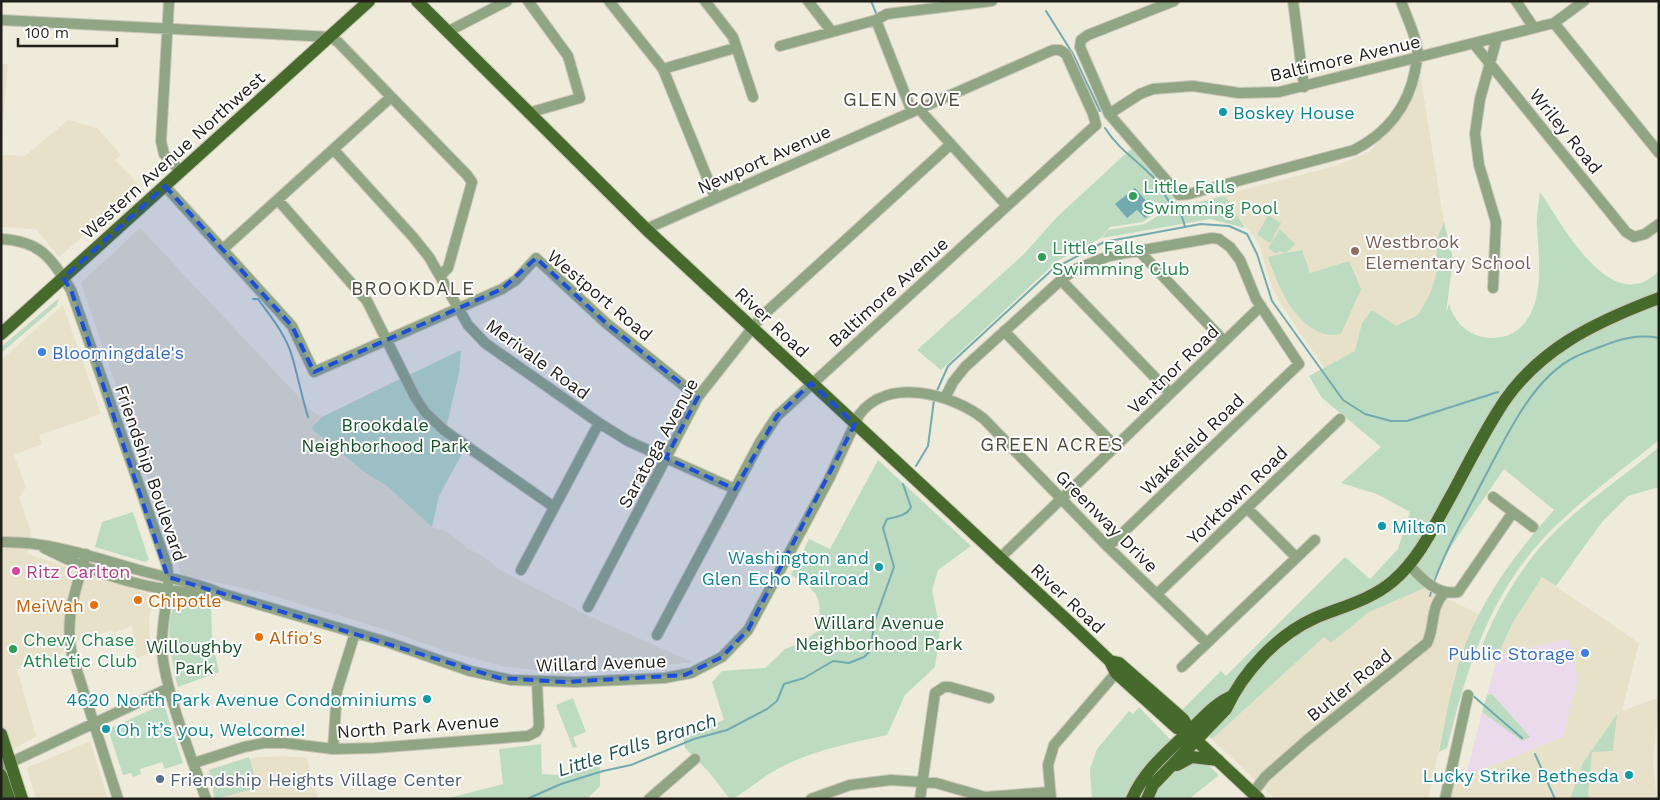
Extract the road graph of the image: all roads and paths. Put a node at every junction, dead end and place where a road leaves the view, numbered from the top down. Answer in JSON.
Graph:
{"nodes":[{"id":1,"x":168,"y":1,"type":"edge"},
{"id":2,"x":369,"y":1,"type":"edge"},
{"id":3,"x":417,"y":1,"type":"edge"},
{"id":4,"x":507,"y":1,"type":"edge"},
{"id":5,"x":528,"y":1,"type":"edge"},
{"id":6,"x":609,"y":1,"type":"edge"},
{"id":7,"x":705,"y":1,"type":"edge"},
{"id":8,"x":808,"y":1,"type":"edge"},
{"id":9,"x":992,"y":1,"type":"edge"},
{"id":10,"x":1174,"y":1,"type":"edge"},
{"id":11,"x":1293,"y":1,"type":"edge"},
{"id":12,"x":1401,"y":1,"type":"edge"},
{"id":13,"x":1516,"y":1,"type":"edge"},
{"id":14,"x":1584,"y":1,"type":"edge"},
{"id":15,"x":961,"y":3,"type":"edge"},
{"id":16,"x":1159,"y":4,"type":"edge"},
{"id":17,"x":1,"y":20,"type":"edge"},
{"id":18,"x":876,"y":20,"type":"junction"},
{"id":19,"x":1554,"y":23,"type":"junction"},
{"id":20,"x":167,"y":28,"type":"junction"},
{"id":21,"x":1534,"y":28,"type":"junction"},
{"id":22,"x":447,"y":32,"type":"junction"},
{"id":23,"x":832,"y":32,"type":"junction"},
{"id":24,"x":330,"y":37,"type":"junction"},
{"id":25,"x":1497,"y":38,"type":"junction"},
{"id":26,"x":1474,"y":44,"type":"junction"},
{"id":27,"x":780,"y":46,"type":"dead end"},
{"id":28,"x":736,"y":48,"type":"junction"},
{"id":29,"x":1417,"y":58,"type":"junction"},
{"id":30,"x":1490,"y":64,"type":"junction"},
{"id":31,"x":663,"y":69,"type":"junction"},
{"id":32,"x":1304,"y":87,"type":"junction"},
{"id":33,"x":391,"y":97,"type":"junction"},
{"id":34,"x":753,"y":97,"type":"dead end"},
{"id":35,"x":915,"y":110,"type":"junction"},
{"id":36,"x":528,"y":113,"type":"junction"},
{"id":37,"x":1109,"y":114,"type":"junction"},
{"id":38,"x":1096,"y":125,"type":"joint"},
{"id":39,"x":951,"y":144,"type":"junction"},
{"id":40,"x":334,"y":150,"type":"junction"},
{"id":41,"x":1659,"y":154,"type":"edge"},
{"id":42,"x":181,"y":172,"type":"junction"},
{"id":43,"x":165,"y":186,"type":"junction"},
{"id":44,"x":715,"y":197,"type":"junction"},
{"id":45,"x":278,"y":200,"type":"junction"},
{"id":46,"x":1007,"y":206,"type":"junction"},
{"id":47,"x":1659,"y":224,"type":"edge"},
{"id":48,"x":646,"y":229,"type":"junction"},
{"id":49,"x":1,"y":239,"type":"edge"},
{"id":50,"x":223,"y":249,"type":"junction"},
{"id":51,"x":1139,"y":251,"type":"junction"},
{"id":52,"x":440,"y":276,"type":"junction"},
{"id":53,"x":63,"y":278,"type":"junction"},
{"id":54,"x":1061,"y":280,"type":"junction"},
{"id":55,"x":1493,"y":288,"type":"dead end"},
{"id":56,"x":1659,"y":298,"type":"edge"},
{"id":57,"x":1260,"y":306,"type":"junction"},
{"id":58,"x":458,"y":309,"type":"junction"},
{"id":59,"x":752,"y":328,"type":"junction"},
{"id":60,"x":1004,"y":331,"type":"junction"},
{"id":61,"x":1,"y":334,"type":"edge"},
{"id":62,"x":387,"y":340,"type":"junction"},
{"id":63,"x":1224,"y":342,"type":"junction"},
{"id":64,"x":811,"y":383,"type":"junction"},
{"id":65,"x":1170,"y":393,"type":"junction"},
{"id":66,"x":938,"y":396,"type":"junction"},
{"id":67,"x":698,"y":397,"type":"junction"},
{"id":68,"x":1340,"y":419,"type":"dead end"},
{"id":69,"x":599,"y":423,"type":"junction"},
{"id":70,"x":855,"y":424,"type":"junction"},
{"id":71,"x":1115,"y":446,"type":"junction"},
{"id":72,"x":666,"y":458,"type":"junction"},
{"id":73,"x":735,"y":489,"type":"junction"},
{"id":74,"x":1493,"y":497,"type":"dead end"},
{"id":75,"x":1060,"y":498,"type":"junction"},
{"id":76,"x":554,"y":507,"type":"junction"},
{"id":77,"x":1247,"y":508,"type":"junction"},
{"id":78,"x":1513,"y":512,"type":"junction"},
{"id":79,"x":1533,"y":527,"type":"dead end"},
{"id":80,"x":1315,"y":540,"type":"dead end"},
{"id":81,"x":1,"y":542,"type":"edge"},
{"id":82,"x":40,"y":546,"type":"junction"},
{"id":83,"x":1108,"y":547,"type":"junction"},
{"id":84,"x":86,"y":554,"type":"junction"},
{"id":85,"x":1296,"y":558,"type":"junction"},
{"id":86,"x":999,"y":559,"type":"junction"},
{"id":87,"x":83,"y":566,"type":"junction"},
{"id":88,"x":1410,"y":566,"type":"junction"},
{"id":89,"x":521,"y":570,"type":"dead end"},
{"id":90,"x":168,"y":577,"type":"junction"},
{"id":91,"x":1437,"y":588,"type":"junction"},
{"id":92,"x":167,"y":590,"type":"junction"},
{"id":93,"x":220,"y":593,"type":"junction"},
{"id":94,"x":1157,"y":594,"type":"junction"},
{"id":95,"x":588,"y":607,"type":"dead end"},
{"id":96,"x":355,"y":633,"type":"junction"},
{"id":97,"x":657,"y":636,"type":"dead end"},
{"id":98,"x":1207,"y":643,"type":"junction"},
{"id":99,"x":1110,"y":661,"type":"junction"},
{"id":100,"x":1182,"y":667,"type":"dead end"},
{"id":101,"x":1116,"y":673,"type":"junction"},
{"id":102,"x":537,"y":682,"type":"junction"},
{"id":103,"x":169,"y":688,"type":"junction"},
{"id":104,"x":1150,"y":690,"type":"junction"},
{"id":105,"x":1468,"y":695,"type":"dead end"},
{"id":106,"x":989,"y":698,"type":"dead end"},
{"id":107,"x":1159,"y":711,"type":"junction"},
{"id":108,"x":94,"y":723,"type":"junction"},
{"id":109,"x":1,"y":734,"type":"edge"},
{"id":110,"x":1193,"y":736,"type":"junction"},
{"id":111,"x":333,"y":748,"type":"junction"},
{"id":112,"x":1168,"y":750,"type":"junction"},
{"id":113,"x":695,"y":759,"type":"dead end"},
{"id":114,"x":1218,"y":760,"type":"junction"},
{"id":115,"x":194,"y":763,"type":"junction"},
{"id":116,"x":6,"y":765,"type":"edge"},
{"id":117,"x":1164,"y":773,"type":"junction"},
{"id":118,"x":1,"y":775,"type":"edge"},
{"id":119,"x":923,"y":781,"type":"junction"},
{"id":120,"x":1050,"y":795,"type":"edge"},
{"id":121,"x":1256,"y":796,"type":"edge"},
{"id":122,"x":9,"y":799,"type":"edge"},
{"id":123,"x":22,"y":799,"type":"edge"},
{"id":124,"x":118,"y":799,"type":"edge"},
{"id":125,"x":206,"y":799,"type":"edge"},
{"id":126,"x":649,"y":799,"type":"edge"},
{"id":127,"x":811,"y":799,"type":"edge"},
{"id":128,"x":920,"y":799,"type":"edge"},
{"id":129,"x":1132,"y":799,"type":"edge"},
{"id":130,"x":1146,"y":799,"type":"edge"},
{"id":131,"x":1445,"y":799,"type":"edge"}],
"edges":[{"from":1,"to":20,"type":"street"},
{"from":2,"to":24,"type":"main road","name":"Western Avenue Northwest"},
{"from":3,"to":22,"type":"main road","name":"River Road"},
{"from":4,"to":22,"type":"street"},
{"from":5,"to":36,"type":"street"},
{"from":6,"to":31,"type":"street"},
{"from":7,"to":28,"type":"street"},
{"from":8,"to":23,"type":"street"},
{"from":9,"to":15,"type":"street"},
{"from":10,"to":16,"type":"street"},
{"from":11,"to":32,"type":"street"},
{"from":12,"to":29,"type":"street"},
{"from":13,"to":21,"type":"street"},
{"from":14,"to":19,"type":"street","name":"Baltimore Avenue"},
{"from":15,"to":18,"type":"street"},
{"from":16,"to":37,"type":"street"},
{"from":17,"to":20,"type":"street"},
{"from":18,"to":23,"type":"street"},
{"from":18,"to":35,"type":"street"},
{"from":19,"to":21,"type":"street","name":"Baltimore Avenue"},
{"from":19,"to":41,"type":"street"},
{"from":20,"to":24,"type":"street"},
{"from":20,"to":42,"type":"street"},
{"from":21,"to":25,"type":"street","name":"Baltimore Avenue"},
{"from":22,"to":36,"type":"main road","name":"River Road"},
{"from":23,"to":27,"type":"street"},
{"from":24,"to":33,"type":"street"},
{"from":24,"to":42,"type":"main road","name":"Western Avenue Northwest"},
{"from":25,"to":26,"type":"street","name":"Baltimore Avenue"},
{"from":25,"to":30,"type":"street"},
{"from":26,"to":29,"type":"street","name":"Baltimore Avenue"},
{"from":26,"to":30,"type":"street","name":"Wriley Road"},
{"from":28,"to":31,"type":"street"},
{"from":28,"to":34,"type":"street"},
{"from":29,"to":32,"type":"street","name":"Baltimore Avenue"},
{"from":29,"to":37,"type":"street"},
{"from":30,"to":47,"type":"street","name":"Wriley Road"},
{"from":30,"to":55,"type":"street"},
{"from":31,"to":44,"type":"street"},
{"from":32,"to":37,"type":"street","name":"Baltimore Avenue"},
{"from":33,"to":40,"type":"street"},
{"from":33,"to":52,"type":"street"},
{"from":35,"to":38,"type":"street","name":"Newport Avenue"},
{"from":35,"to":39,"type":"street"},
{"from":35,"to":44,"type":"street","name":"Newport Avenue"},
{"from":36,"to":48,"type":"main road","name":"River Road"},
{"from":38,"to":46,"type":"street","name":"Baltimore Avenue"},
{"from":39,"to":46,"type":"street"},
{"from":39,"to":59,"type":"street","name":"Saratoga Avenue"},
{"from":40,"to":45,"type":"street"},
{"from":40,"to":52,"type":"street","name":"Merivale Road"},
{"from":42,"to":43,"type":"main road","name":"Western Avenue Northwest"},
{"from":43,"to":50,"type":"street"},
{"from":43,"to":53,"type":"main road","name":"Western Avenue Northwest"},
{"from":44,"to":48,"type":"street","name":"Newport Avenue"},
{"from":45,"to":50,"type":"street"},
{"from":45,"to":62,"type":"street"},
{"from":46,"to":64,"type":"street","name":"Baltimore Avenue"},
{"from":48,"to":59,"type":"main road","name":"River Road"},
{"from":49,"to":53,"type":"street","name":"Friendship Boulevard"},
{"from":50,"to":62,"type":"street","name":"Westport Road"},
{"from":51,"to":54,"type":"street"},
{"from":51,"to":57,"type":"street"},
{"from":51,"to":63,"type":"street"},
{"from":52,"to":58,"type":"street","name":"Merivale Road"},
{"from":53,"to":61,"type":"main road","name":"Western Avenue Northwest"},
{"from":53,"to":90,"type":"street","name":"Friendship Boulevard"},
{"from":54,"to":60,"type":"street"},
{"from":54,"to":65,"type":"street"},
{"from":56,"to":88,"type":"main road"},
{"from":57,"to":63,"type":"street","name":"Ventnor Road"},
{"from":57,"to":83,"type":"street","name":"Wakefield Road"},
{"from":58,"to":62,"type":"street","name":"Westport Road"},
{"from":58,"to":67,"type":"street","name":"Westport Road"},
{"from":58,"to":69,"type":"street","name":"Merivale Road"},
{"from":59,"to":64,"type":"main road","name":"River Road"},
{"from":59,"to":67,"type":"street","name":"Saratoga Avenue"},
{"from":60,"to":66,"type":"street"},
{"from":60,"to":71,"type":"street"},
{"from":62,"to":76,"type":"street"},
{"from":63,"to":65,"type":"street","name":"Ventnor Road"},
{"from":64,"to":70,"type":"main road","name":"River Road"},
{"from":64,"to":73,"type":"street","name":"Baltimore Avenue"},
{"from":65,"to":71,"type":"street","name":"Ventnor Road"},
{"from":66,"to":70,"type":"street","name":"Greenway Drive"},
{"from":66,"to":75,"type":"street","name":"Greenway Drive"},
{"from":67,"to":72,"type":"street","name":"Saratoga Avenue"},
{"from":68,"to":77,"type":"street","name":"Yorktown Road"},
{"from":69,"to":72,"type":"street","name":"Merivale Road"},
{"from":69,"to":76,"type":"street"},
{"from":70,"to":86,"type":"main road","name":"River Road"},
{"from":70,"to":102,"type":"street","name":"Willard Avenue"},
{"from":71,"to":75,"type":"street","name":"Ventnor Road"},
{"from":72,"to":73,"type":"street","name":"Merivale Road"},
{"from":72,"to":95,"type":"street","name":"Saratoga Avenue"},
{"from":73,"to":97,"type":"street","name":"Baltimore Avenue"},
{"from":74,"to":78,"type":"street"},
{"from":75,"to":83,"type":"street","name":"Greenway Drive"},
{"from":75,"to":86,"type":"street","name":"Ventnor Road"},
{"from":76,"to":89,"type":"street"},
{"from":77,"to":85,"type":"street"},
{"from":77,"to":94,"type":"street","name":"Yorktown Road"},
{"from":78,"to":79,"type":"street"},
{"from":78,"to":91,"type":"street"},
{"from":80,"to":85,"type":"street"},
{"from":81,"to":82,"type":"street","name":"Willard Avenue"},
{"from":82,"to":84,"type":"street","name":"Willard Avenue"},
{"from":82,"to":87,"type":"street","name":"Willard Avenue"},
{"from":83,"to":94,"type":"street","name":"Greenway Drive"},
{"from":84,"to":87,"type":"street"},
{"from":84,"to":90,"type":"street","name":"Willard Avenue"},
{"from":85,"to":98,"type":"street"},
{"from":86,"to":99,"type":"main road","name":"River Road"},
{"from":87,"to":92,"type":"street","name":"Willard Avenue"},
{"from":87,"to":108,"type":"street"},
{"from":88,"to":91,"type":"street"},
{"from":88,"to":110,"type":"main road"},
{"from":90,"to":92,"type":"street","name":"Friendship Boulevard"},
{"from":90,"to":93,"type":"street","name":"Willard Avenue"},
{"from":91,"to":121,"type":"street","name":"Butler Road"},
{"from":92,"to":93,"type":"street","name":"Willard Avenue"},
{"from":92,"to":103,"type":"street","name":"Friendship Boulevard"},
{"from":93,"to":96,"type":"street","name":"Willard Avenue"},
{"from":94,"to":98,"type":"street","name":"Greenway Drive"},
{"from":96,"to":102,"type":"street","name":"Willard Avenue"},
{"from":96,"to":111,"type":"street"},
{"from":98,"to":100,"type":"street"},
{"from":99,"to":101,"type":"main road","name":"River Road"},
{"from":99,"to":104,"type":"main road","name":"River Road"},
{"from":101,"to":104,"type":"main road"},
{"from":101,"to":107,"type":"main road","name":"River Road"},
{"from":101,"to":120,"type":"street"},
{"from":102,"to":111,"type":"street","name":"North Park Avenue"},
{"from":103,"to":108,"type":"street"},
{"from":103,"to":115,"type":"street","name":"Friendship Boulevard"},
{"from":104,"to":110,"type":"main road","name":"River Road"},
{"from":105,"to":131,"type":"street"},
{"from":106,"to":119,"type":"street"},
{"from":107,"to":110,"type":"main road","name":"River Road"},
{"from":107,"to":112,"type":"main road"},
{"from":108,"to":116,"type":"street"},
{"from":108,"to":124,"type":"street"},
{"from":109,"to":116,"type":"main road"},
{"from":110,"to":112,"type":"main road"},
{"from":110,"to":114,"type":"main road","name":"River Road"},
{"from":110,"to":117,"type":"main road"},
{"from":111,"to":115,"type":"street","name":"North Park Avenue"},
{"from":112,"to":129,"type":"main road"},
{"from":113,"to":126,"type":"street"},
{"from":114,"to":117,"type":"main road"},
{"from":114,"to":121,"type":"main road","name":"River Road"},
{"from":115,"to":125,"type":"street","name":"Friendship Boulevard"},
{"from":116,"to":123,"type":"main road"},
{"from":117,"to":130,"type":"main road"},
{"from":118,"to":122,"type":"main road"},
{"from":119,"to":120,"type":"street"},
{"from":119,"to":127,"type":"street"},
{"from":119,"to":128,"type":"street"}]}
